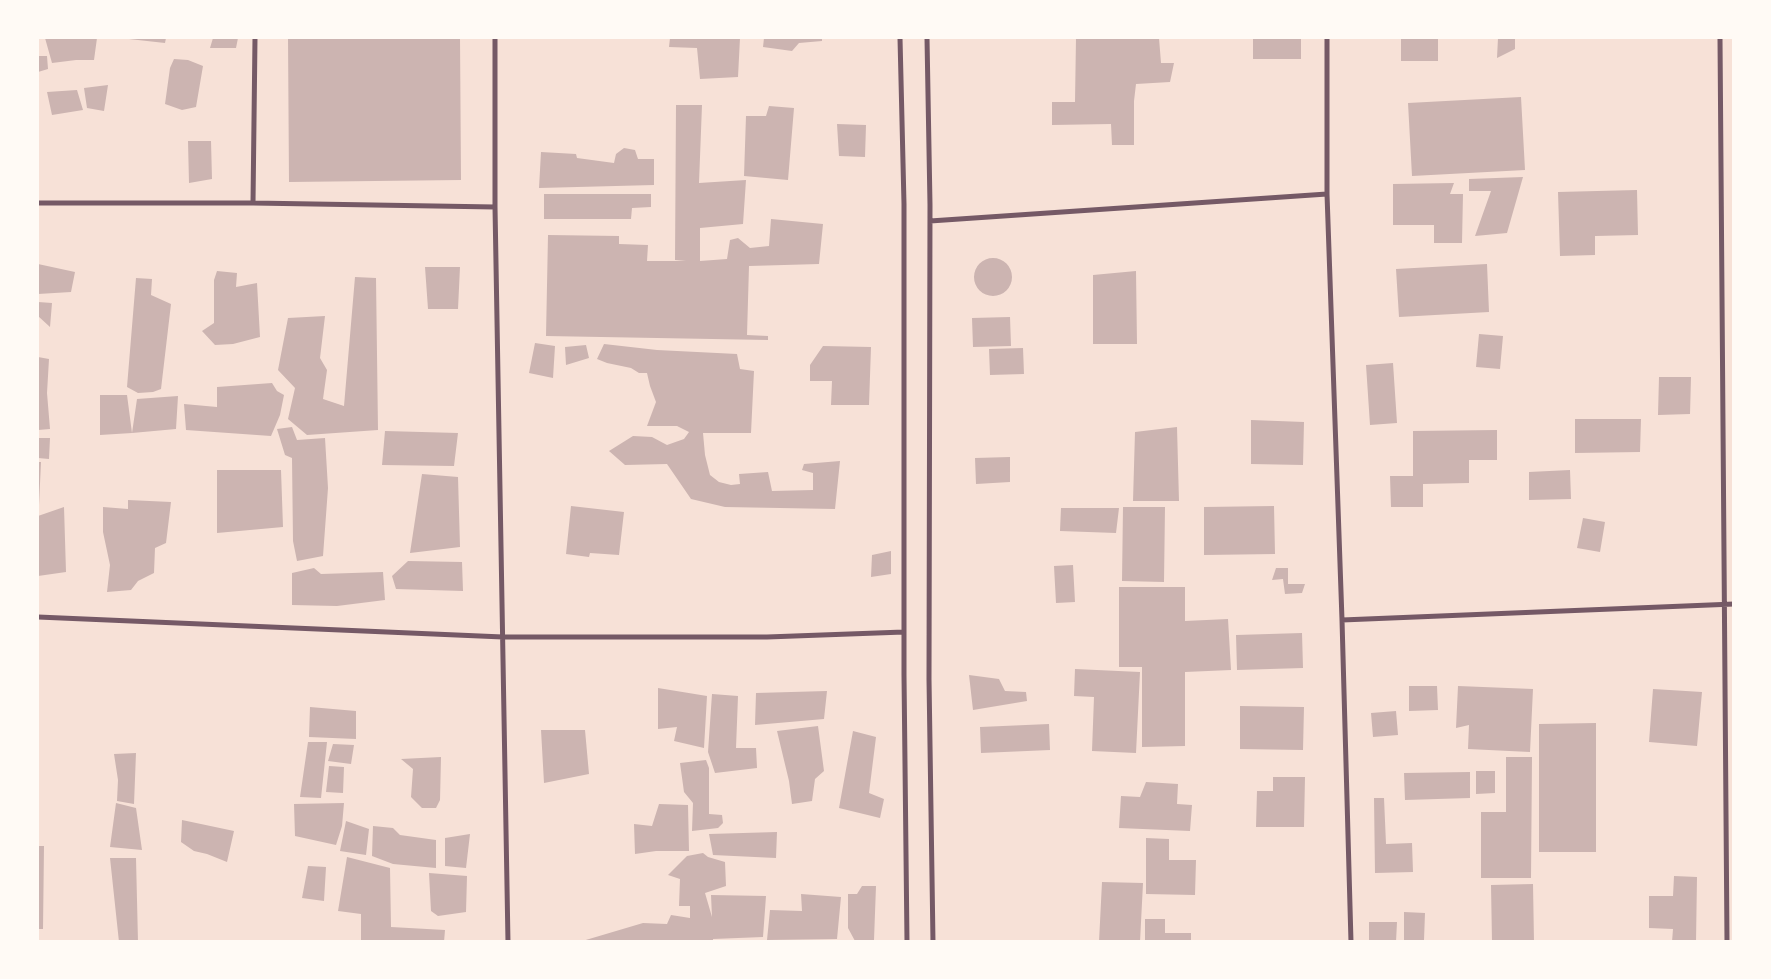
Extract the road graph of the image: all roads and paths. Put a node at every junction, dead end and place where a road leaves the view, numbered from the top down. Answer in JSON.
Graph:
{"nodes":[{"id":1,"x":255,"y":38,"type":"edge"},
{"id":2,"x":495,"y":38,"type":"edge"},
{"id":3,"x":900,"y":38,"type":"edge"},
{"id":4,"x":927,"y":38,"type":"edge"},
{"id":5,"x":1327,"y":38,"type":"edge"},
{"id":6,"x":1720,"y":38,"type":"edge"},
{"id":7,"x":1327,"y":194,"type":"junction"},
{"id":8,"x":38,"y":203,"type":"edge"},
{"id":9,"x":253,"y":203,"type":"junction"},
{"id":10,"x":495,"y":207,"type":"junction"},
{"id":11,"x":930,"y":221,"type":"junction"},
{"id":12,"x":1724,"y":604,"type":"junction"},
{"id":13,"x":1734,"y":604,"type":"edge"},
{"id":14,"x":38,"y":617,"type":"edge"},
{"id":15,"x":1342,"y":620,"type":"junction"},
{"id":16,"x":904,"y":632,"type":"junction"},
{"id":17,"x":503,"y":637,"type":"junction"},
{"id":18,"x":508,"y":942,"type":"edge"},
{"id":19,"x":906,"y":942,"type":"edge"},
{"id":20,"x":933,"y":942,"type":"edge"},
{"id":21,"x":1351,"y":942,"type":"edge"},
{"id":22,"x":1727,"y":942,"type":"edge"}],
"edges":[{"from":1,"to":9,"type":"street"},
{"from":2,"to":10,"type":"street"},
{"from":3,"to":16,"type":"street"},
{"from":4,"to":11,"type":"street"},
{"from":5,"to":7,"type":"street"},
{"from":6,"to":12,"type":"street"},
{"from":7,"to":11,"type":"street"},
{"from":7,"to":15,"type":"street"},
{"from":8,"to":9,"type":"street"},
{"from":9,"to":10,"type":"street"},
{"from":10,"to":17,"type":"street"},
{"from":11,"to":20,"type":"street"},
{"from":12,"to":13,"type":"street"},
{"from":12,"to":15,"type":"street"},
{"from":12,"to":22,"type":"street"},
{"from":14,"to":17,"type":"street"},
{"from":15,"to":21,"type":"street"},
{"from":16,"to":17,"type":"street"},
{"from":16,"to":19,"type":"street"},
{"from":17,"to":18,"type":"street"}]}
